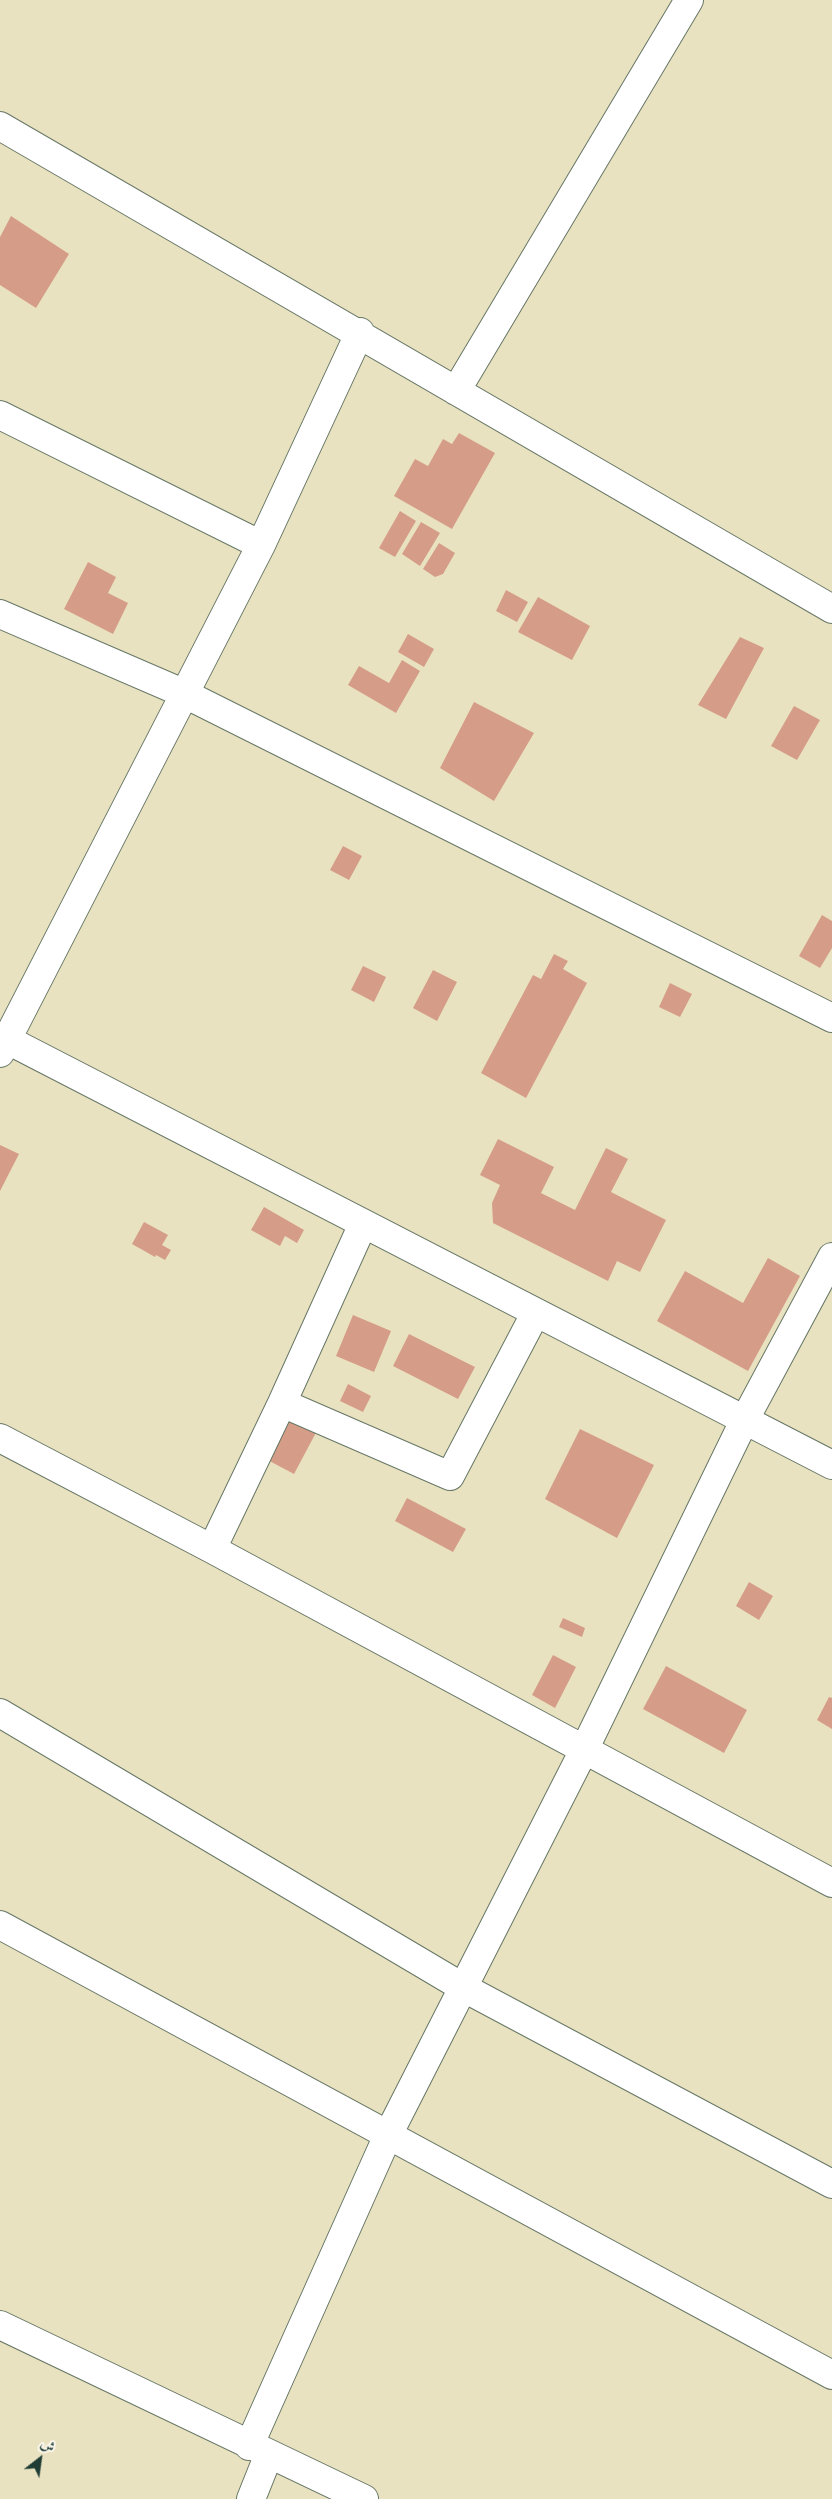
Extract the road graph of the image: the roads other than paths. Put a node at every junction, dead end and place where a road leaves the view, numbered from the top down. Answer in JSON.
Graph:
{"nodes":[{"id":1,"x":689,"y":0,"type":"edge"},
{"id":2,"x":0,"y":126,"type":"edge"},
{"id":3,"x":360,"y":332,"type":"junction"},
{"id":4,"x":456,"y":391,"type":"junction"},
{"id":5,"x":0,"y":415,"type":"edge"},
{"id":6,"x":261,"y":544,"type":"junction"},
{"id":7,"x":832,"y":608,"type":"edge"},
{"id":8,"x":0,"y":614,"type":"edge"},
{"id":9,"x":183,"y":693,"type":"junction"},
{"id":10,"x":832,"y":1018,"type":"edge"},
{"id":11,"x":2,"y":1043,"type":"edge"},
{"id":12,"x":363,"y":1224,"type":"junction"},
{"id":13,"x":832,"y":1257,"type":"edge"},
{"id":14,"x":536,"y":1314,"type":"junction"},
{"id":15,"x":282,"y":1403,"type":"junction"},
{"id":16,"x":744,"y":1421,"type":"junction"},
{"id":17,"x":0,"y":1438,"type":"edge"},
{"id":18,"x":832,"y":1465,"type":"edge"},
{"id":19,"x":212,"y":1549,"type":"junction"},
{"id":20,"x":0,"y":1713,"type":"edge"},
{"id":21,"x":584,"y":1750,"type":"junction"},
{"id":22,"x":832,"y":1883,"type":"edge"},
{"id":23,"x":0,"y":1925,"type":"edge"},
{"id":24,"x":464,"y":1988,"type":"junction"},
{"id":25,"x":388,"y":2135,"type":"junction"},
{"id":26,"x":832,"y":2184,"type":"edge"},
{"id":27,"x":0,"y":2325,"type":"edge"},
{"id":28,"x":832,"y":2375,"type":"edge"},
{"id":29,"x":259,"y":2450,"type":"junction"},
{"id":30,"x":251,"y":2499,"type":"edge"},
{"id":31,"x":364,"y":2499,"type":"edge"}],
"edges":[{"from":1,"to":4,"type":"street"},
{"from":2,"to":3,"type":"street"},
{"from":3,"to":4,"type":"street"},
{"from":3,"to":6,"type":"street"},
{"from":4,"to":7,"type":"street"},
{"from":5,"to":6,"type":"street"},
{"from":6,"to":9,"type":"street"},
{"from":8,"to":9,"type":"street"},
{"from":9,"to":10,"type":"street"},
{"from":9,"to":11,"type":"street"},
{"from":11,"to":12,"type":"street"},
{"from":12,"to":14,"type":"street"},
{"from":12,"to":15,"type":"street"},
{"from":13,"to":16,"type":"street"},
{"from":14,"to":15,"type":"street"},
{"from":14,"to":16,"type":"street"},
{"from":15,"to":19,"type":"street"},
{"from":16,"to":18,"type":"street"},
{"from":16,"to":21,"type":"street"},
{"from":17,"to":19,"type":"street"},
{"from":19,"to":21,"type":"street"},
{"from":20,"to":24,"type":"street"},
{"from":21,"to":22,"type":"street"},
{"from":21,"to":24,"type":"street"},
{"from":23,"to":25,"type":"street"},
{"from":24,"to":25,"type":"street"},
{"from":24,"to":26,"type":"street"},
{"from":25,"to":28,"type":"street"},
{"from":25,"to":29,"type":"street"},
{"from":27,"to":29,"type":"street"},
{"from":29,"to":30,"type":"street"},
{"from":29,"to":31,"type":"street"}]}
